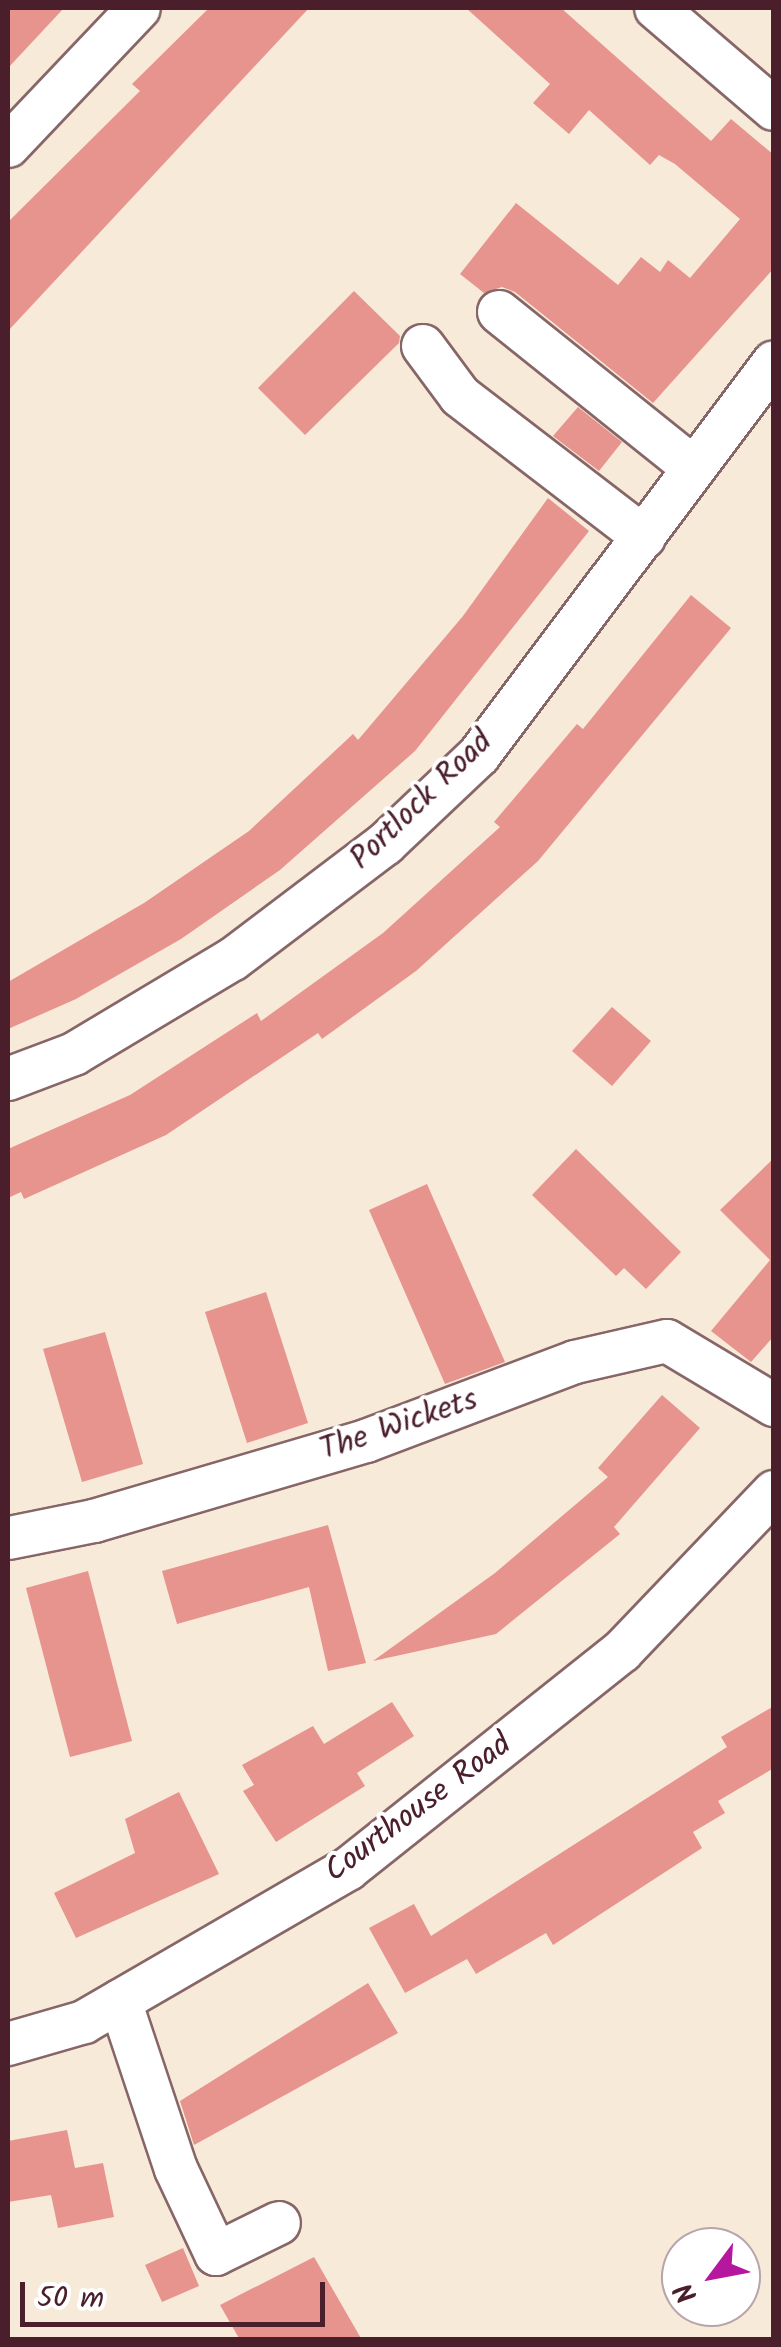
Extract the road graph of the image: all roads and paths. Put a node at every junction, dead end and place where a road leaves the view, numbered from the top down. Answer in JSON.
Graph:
{"nodes":[{"id":1,"x":139,"y":8,"type":"edge"},
{"id":2,"x":656,"y":8,"type":"edge"},
{"id":3,"x":774,"y":109,"type":"edge"},
{"id":4,"x":8,"y":146,"type":"edge"},
{"id":5,"x":499,"y":312,"type":"dead end"},
{"id":6,"x":423,"y":346,"type":"dead end"},
{"id":7,"x":774,"y":362,"type":"edge"},
{"id":8,"x":694,"y":468,"type":"junction"},
{"id":9,"x":644,"y":537,"type":"junction"},
{"id":10,"x":8,"y":1079,"type":"edge"},
{"id":11,"x":774,"y":1405,"type":"edge"},
{"id":12,"x":774,"y":1492,"type":"edge"},
{"id":13,"x":8,"y":1538,"type":"edge"},
{"id":14,"x":120,"y":2001,"type":"junction"},
{"id":15,"x":8,"y":2044,"type":"edge"},
{"id":16,"x":279,"y":2223,"type":"dead end"}],
"edges":[{"from":1,"to":4,"type":"street"},
{"from":2,"to":3,"type":"street"},
{"from":5,"to":8,"type":"street"},
{"from":6,"to":9,"type":"street"},
{"from":7,"to":8,"type":"street","name":"Portlock Road"},
{"from":8,"to":9,"type":"street","name":"Portlock Road"},
{"from":9,"to":10,"type":"street","name":"Portlock Road"},
{"from":11,"to":13,"type":"street","name":"The Wickets"},
{"from":12,"to":14,"type":"street","name":"Courthouse Road"},
{"from":14,"to":15,"type":"street","name":"Courthouse Road"},
{"from":14,"to":16,"type":"street"}]}
